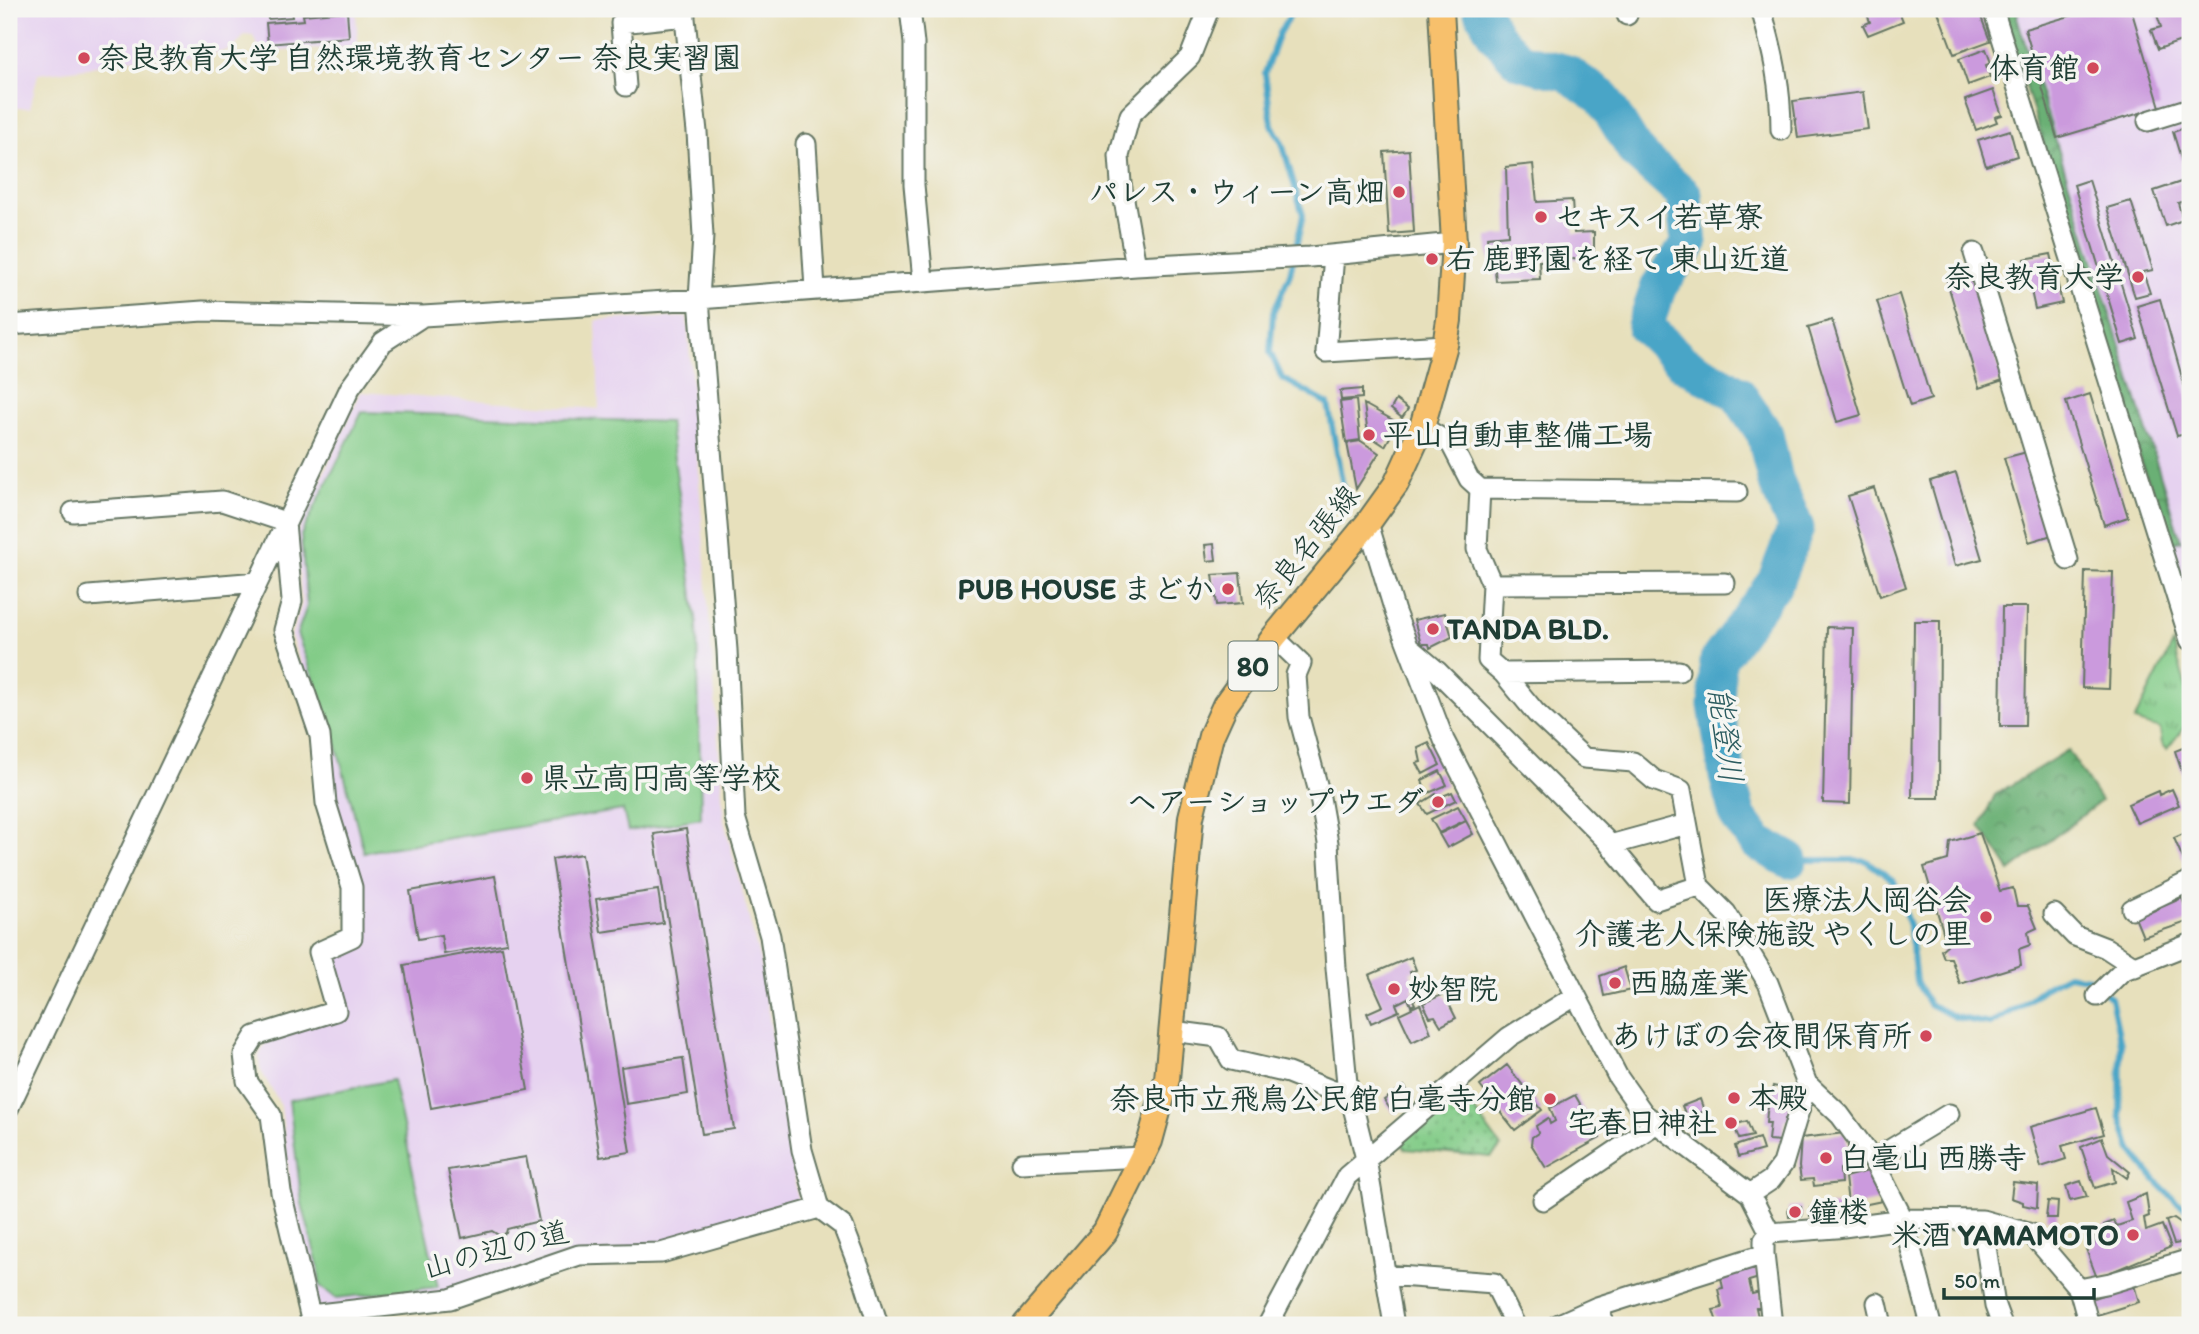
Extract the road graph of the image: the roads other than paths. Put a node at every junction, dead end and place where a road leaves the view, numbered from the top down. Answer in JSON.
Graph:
{"nodes":[{"id":1,"x":910,"y":9,"type":"edge"},
{"id":2,"x":1209,"y":9,"type":"edge"},
{"id":3,"x":1441,"y":9,"type":"edge"},
{"id":4,"x":1761,"y":9,"type":"edge"},
{"id":5,"x":1993,"y":9,"type":"edge"},
{"id":6,"x":684,"y":12,"type":"edge"},
{"id":7,"x":629,"y":15,"type":"edge"},
{"id":8,"x":626,"y":86,"type":"dead end"},
{"id":9,"x":2190,"y":108,"type":"edge"},
{"id":10,"x":2148,"y":121,"type":"dead end"},
{"id":11,"x":1781,"y":130,"type":"dead end"},
{"id":12,"x":806,"y":144,"type":"dead end"},
{"id":13,"x":1454,"y":243,"type":"junction"},
{"id":14,"x":1974,"y":253,"type":"dead end"},
{"id":15,"x":1334,"y":255,"type":"junction"},
{"id":16,"x":1136,"y":266,"type":"junction"},
{"id":17,"x":923,"y":281,"type":"junction"},
{"id":18,"x":815,"y":289,"type":"junction"},
{"id":19,"x":699,"y":299,"type":"junction"},
{"id":20,"x":424,"y":316,"type":"junction"},
{"id":21,"x":9,"y":325,"type":"edge"},
{"id":22,"x":1445,"y":345,"type":"junction"},
{"id":23,"x":1422,"y":426,"type":"junction"},
{"id":24,"x":1480,"y":489,"type":"junction"},
{"id":25,"x":1738,"y":492,"type":"dead end"},
{"id":26,"x":73,"y":512,"type":"dead end"},
{"id":27,"x":285,"y":522,"type":"junction"},
{"id":28,"x":1368,"y":523,"type":"junction"},
{"id":29,"x":2068,"y":561,"type":"dead end"},
{"id":30,"x":258,"y":582,"type":"junction"},
{"id":31,"x":1725,"y":583,"type":"dead end"},
{"id":32,"x":1492,"y":584,"type":"junction"},
{"id":33,"x":89,"y":596,"type":"dead end"},
{"id":34,"x":1274,"y":638,"type":"junction"},
{"id":35,"x":2190,"y":640,"type":"edge"},
{"id":36,"x":1410,"y":649,"type":"junction"},
{"id":37,"x":1679,"y":671,"type":"dead end"},
{"id":38,"x":1503,"y":673,"type":"junction"},
{"id":39,"x":1687,"y":824,"type":"junction"},
{"id":40,"x":1610,"y":845,"type":"junction"},
{"id":41,"x":2190,"y":881,"type":"edge"},
{"id":42,"x":1699,"y":887,"type":"junction"},
{"id":43,"x":2132,"y":909,"type":"dead end"},
{"id":44,"x":2054,"y":914,"type":"dead end"},
{"id":45,"x":2190,"y":944,"type":"edge"},
{"id":46,"x":2129,"y":969,"type":"junction"},
{"id":47,"x":1575,"y":996,"type":"junction"},
{"id":48,"x":2097,"y":996,"type":"dead end"},
{"id":49,"x":1172,"y":1031,"type":"junction"},
{"id":50,"x":1807,"y":1084,"type":"junction"},
{"id":51,"x":1351,"y":1098,"type":"junction"},
{"id":52,"x":9,"y":1107,"type":"edge"},
{"id":53,"x":1949,"y":1114,"type":"dead end"},
{"id":54,"x":1657,"y":1124,"type":"junction"},
{"id":55,"x":1142,"y":1157,"type":"junction"},
{"id":56,"x":1366,"y":1159,"type":"junction"},
{"id":57,"x":1873,"y":1160,"type":"junction"},
{"id":58,"x":1022,"y":1163,"type":"dead end"},
{"id":59,"x":1750,"y":1194,"type":"junction"},
{"id":60,"x":1543,"y":1200,"type":"dead end"},
{"id":61,"x":818,"y":1208,"type":"junction"},
{"id":62,"x":1902,"y":1219,"type":"junction"},
{"id":63,"x":1982,"y":1220,"type":"junction"},
{"id":64,"x":1770,"y":1233,"type":"junction"},
{"id":65,"x":1764,"y":1254,"type":"junction"},
{"id":66,"x":2190,"y":1259,"type":"edge"},
{"id":67,"x":1385,"y":1275,"type":"junction"},
{"id":68,"x":2079,"y":1289,"type":"junction"},
{"id":69,"x":1877,"y":1303,"type":"dead end"},
{"id":70,"x":1597,"y":1307,"type":"junction"},
{"id":71,"x":878,"y":1325,"type":"edge"},
{"id":72,"x":1026,"y":1325,"type":"edge"},
{"id":73,"x":1268,"y":1325,"type":"edge"},
{"id":74,"x":1394,"y":1325,"type":"edge"},
{"id":75,"x":1515,"y":1325,"type":"edge"},
{"id":76,"x":1557,"y":1325,"type":"edge"},
{"id":77,"x":1605,"y":1325,"type":"edge"},
{"id":78,"x":1772,"y":1325,"type":"edge"},
{"id":79,"x":1882,"y":1325,"type":"edge"},
{"id":80,"x":1931,"y":1325,"type":"edge"},
{"id":81,"x":2002,"y":1325,"type":"edge"},
{"id":82,"x":2089,"y":1325,"type":"edge"}],
"edges":[{"from":1,"to":17,"type":"street"},
{"from":2,"to":16,"type":"street"},
{"from":3,"to":13,"type":"main road","name":"奈良名張線","number":"80"},
{"from":4,"to":11,"type":"street"},
{"from":5,"to":35,"type":"street"},
{"from":6,"to":7,"type":"street"},
{"from":6,"to":19,"type":"street"},
{"from":7,"to":8,"type":"street"},
{"from":9,"to":10,"type":"street"},
{"from":12,"to":18,"type":"street"},
{"from":13,"to":15,"type":"street"},
{"from":13,"to":22,"type":"main road","name":"奈良名張線","number":"80"},
{"from":14,"to":29,"type":"street"},
{"from":15,"to":16,"type":"street"},
{"from":15,"to":22,"type":"street"},
{"from":16,"to":17,"type":"street"},
{"from":17,"to":18,"type":"street"},
{"from":18,"to":19,"type":"street"},
{"from":19,"to":20,"type":"street"},
{"from":19,"to":61,"type":"street"},
{"from":20,"to":21,"type":"street"},
{"from":20,"to":27,"type":"street"},
{"from":22,"to":23,"type":"main road","name":"奈良名張線","number":"80"},
{"from":23,"to":24,"type":"street"},
{"from":23,"to":28,"type":"main road","name":"奈良名張線","number":"80"},
{"from":24,"to":25,"type":"street"},
{"from":24,"to":32,"type":"street"},
{"from":26,"to":27,"type":"street"},
{"from":27,"to":30,"type":"street"},
{"from":27,"to":61,"type":"street","name":"山の辺の道"},
{"from":28,"to":34,"type":"main road","name":"奈良名張線","number":"80"},
{"from":28,"to":36,"type":"street"},
{"from":30,"to":33,"type":"street"},
{"from":30,"to":52,"type":"street"},
{"from":31,"to":32,"type":"street"},
{"from":32,"to":38,"type":"street"},
{"from":34,"to":49,"type":"main road","name":"奈良名張線","number":"80"},
{"from":34,"to":51,"type":"street"},
{"from":36,"to":40,"type":"street"},
{"from":36,"to":47,"type":"street"},
{"from":37,"to":38,"type":"street"},
{"from":38,"to":39,"type":"street"},
{"from":39,"to":40,"type":"street"},
{"from":39,"to":42,"type":"street"},
{"from":40,"to":42,"type":"street"},
{"from":41,"to":43,"type":"street"},
{"from":42,"to":50,"type":"street"},
{"from":44,"to":46,"type":"street"},
{"from":45,"to":46,"type":"street"},
{"from":46,"to":48,"type":"street"},
{"from":47,"to":54,"type":"street"},
{"from":47,"to":56,"type":"street"},
{"from":49,"to":51,"type":"street"},
{"from":49,"to":55,"type":"main road","name":"奈良名張線","number":"80"},
{"from":50,"to":57,"type":"street"},
{"from":50,"to":59,"type":"street"},
{"from":51,"to":56,"type":"street"},
{"from":53,"to":57,"type":"street"},
{"from":54,"to":59,"type":"street"},
{"from":54,"to":60,"type":"street"},
{"from":55,"to":58,"type":"street"},
{"from":55,"to":72,"type":"main road","name":"奈良名張線","number":"80"},
{"from":56,"to":67,"type":"street"},
{"from":56,"to":73,"type":"street"},
{"from":57,"to":62,"type":"street"},
{"from":59,"to":64,"type":"street"},
{"from":61,"to":71,"type":"street"},
{"from":62,"to":63,"type":"street"},
{"from":62,"to":64,"type":"street"},
{"from":62,"to":80,"type":"street"},
{"from":63,"to":68,"type":"street"},
{"from":63,"to":81,"type":"street"},
{"from":64,"to":65,"type":"street"},
{"from":65,"to":70,"type":"street"},
{"from":65,"to":78,"type":"street"},
{"from":66,"to":68,"type":"street"},
{"from":67,"to":74,"type":"street"},
{"from":67,"to":75,"type":"street"},
{"from":68,"to":82,"type":"street"},
{"from":69,"to":79,"type":"street"},
{"from":70,"to":76,"type":"street"},
{"from":70,"to":77,"type":"street"}]}
